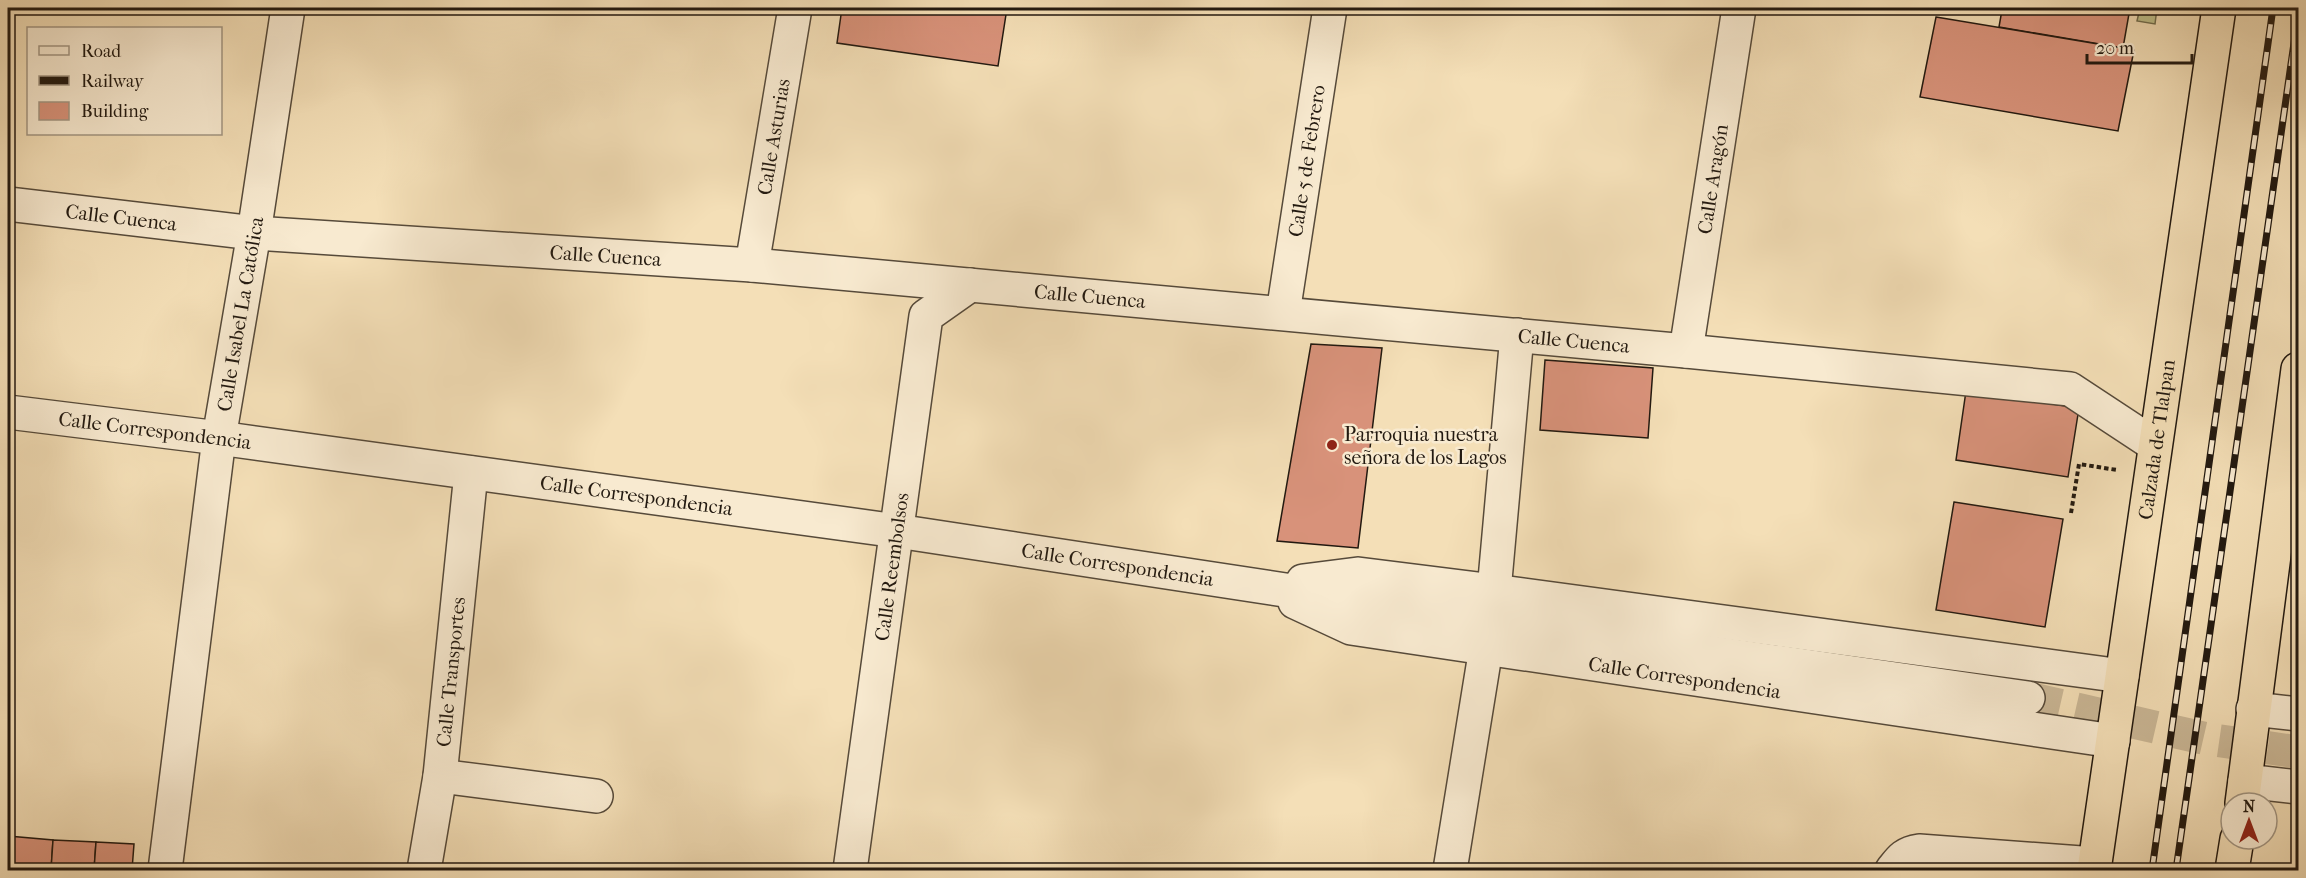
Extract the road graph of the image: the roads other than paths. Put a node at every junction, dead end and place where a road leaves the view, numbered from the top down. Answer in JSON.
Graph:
{"nodes":[{"id":1,"x":288,"y":8,"type":"edge"},
{"id":2,"x":795,"y":8,"type":"edge"},
{"id":3,"x":1330,"y":8,"type":"edge"},
{"id":4,"x":1739,"y":8,"type":"edge"},
{"id":5,"x":2219,"y":8,"type":"edge"},
{"id":6,"x":8,"y":204,"type":"edge"},
{"id":7,"x":254,"y":233,"type":"junction"},
{"id":8,"x":752,"y":265,"type":"junction"},
{"id":9,"x":970,"y":285,"type":"junction"},
{"id":10,"x":1283,"y":313,"type":"junction"},
{"id":11,"x":1517,"y":335,"type":"junction"},
{"id":12,"x":1686,"y":351,"type":"junction"},
{"id":13,"x":2298,"y":369,"type":"edge"},
{"id":14,"x":8,"y":412,"type":"edge"},
{"id":15,"x":219,"y":438,"type":"junction"},
{"id":16,"x":2293,"y":448,"type":"edge"},
{"id":17,"x":2153,"y":460,"type":"junction"},
{"id":18,"x":471,"y":473,"type":"junction"},
{"id":19,"x":897,"y":531,"type":"junction"},
{"id":20,"x":1264,"y":586,"type":"junction"},
{"id":21,"x":1494,"y":591,"type":"junction"},
{"id":22,"x":1486,"y":648,"type":"junction"},
{"id":23,"x":2122,"y":676,"type":"junction"},
{"id":24,"x":2028,"y":698,"type":"tunnel mouth"},
{"id":25,"x":2253,"y":709,"type":"junction"},
{"id":26,"x":2298,"y":714,"type":"edge"},
{"id":27,"x":2113,"y":741,"type":"junction"},
{"id":28,"x":440,"y":776,"type":"junction"},
{"id":29,"x":2298,"y":787,"type":"edge"},
{"id":30,"x":2243,"y":791,"type":"edge"},
{"id":31,"x":2254,"y":791,"type":"edge"},
{"id":32,"x":596,"y":796,"type":"dead end"},
{"id":33,"x":2235,"y":851,"type":"edge"},
{"id":34,"x":2095,"y":867,"type":"edge"},
{"id":35,"x":165,"y":870,"type":"edge"},
{"id":36,"x":424,"y":870,"type":"edge"},
{"id":37,"x":850,"y":870,"type":"edge"},
{"id":38,"x":1450,"y":870,"type":"edge"},
{"id":39,"x":1892,"y":870,"type":"edge"},
{"id":40,"x":2232,"y":870,"type":"edge"}],
"edges":[{"from":1,"to":7,"type":"street","name":"Calle Isabel La Católica"},
{"from":2,"to":8,"type":"street","name":"Calle Asturias"},
{"from":3,"to":10,"type":"street","name":"Calle 5 de Febrero"},
{"from":4,"to":12,"type":"street","name":"Calle Aragón"},
{"from":5,"to":17,"type":"highway","name":"Calzada de Tlalpan"},
{"from":6,"to":7,"type":"street","name":"Calle Cuenca"},
{"from":7,"to":8,"type":"street","name":"Calle Cuenca"},
{"from":7,"to":15,"type":"street","name":"Calle Isabel La Católica"},
{"from":8,"to":9,"type":"street","name":"Calle Cuenca"},
{"from":9,"to":10,"type":"street","name":"Calle Cuenca"},
{"from":9,"to":19,"type":"street","name":"Calle Reembolsos"},
{"from":10,"to":11,"type":"street","name":"Calle Cuenca"},
{"from":11,"to":12,"type":"street","name":"Calle Cuenca"},
{"from":11,"to":21,"type":"street"},
{"from":12,"to":17,"type":"street","name":"Calle Cuenca"},
{"from":13,"to":16,"type":"highway"},
{"from":14,"to":15,"type":"street","name":"Calle Correspondencia"},
{"from":15,"to":18,"type":"street","name":"Calle Correspondencia"},
{"from":15,"to":35,"type":"street","name":"Calle Isabel La Católica"},
{"from":16,"to":25,"type":"highway"},
{"from":17,"to":23,"type":"highway","name":"Calzada de Tlalpan"},
{"from":18,"to":19,"type":"street","name":"Calle Correspondencia"},
{"from":18,"to":28,"type":"street","name":"Calle Transportes"},
{"from":19,"to":20,"type":"street","name":"Calle Correspondencia"},
{"from":19,"to":37,"type":"street","name":"Calle Reembolsos"},
{"from":20,"to":21,"type":"street","name":"Calle Correspondencia"},
{"from":20,"to":22,"type":"street","name":"Calle Correspondencia"},
{"from":20,"to":24,"type":"street","name":"Calle Correspondencia"},
{"from":21,"to":23,"type":"street","name":"Calle Correspondencia"},
{"from":22,"to":27,"type":"street","name":"Calle Correspondencia"},
{"from":22,"to":38,"type":"street"},
{"from":23,"to":27,"type":"highway","name":"Calzada de Tlalpan"},
{"from":25,"to":26,"type":"street"},
{"from":25,"to":30,"type":"highway"},
{"from":27,"to":34,"type":"highway","name":"Calzada de Tlalpan"},
{"from":28,"to":32,"type":"street"},
{"from":28,"to":36,"type":"street","name":"Calle Transportes"},
{"from":29,"to":31,"type":"street"},
{"from":33,"to":40,"type":"highway"},
{"from":34,"to":39,"type":"street"}]}
